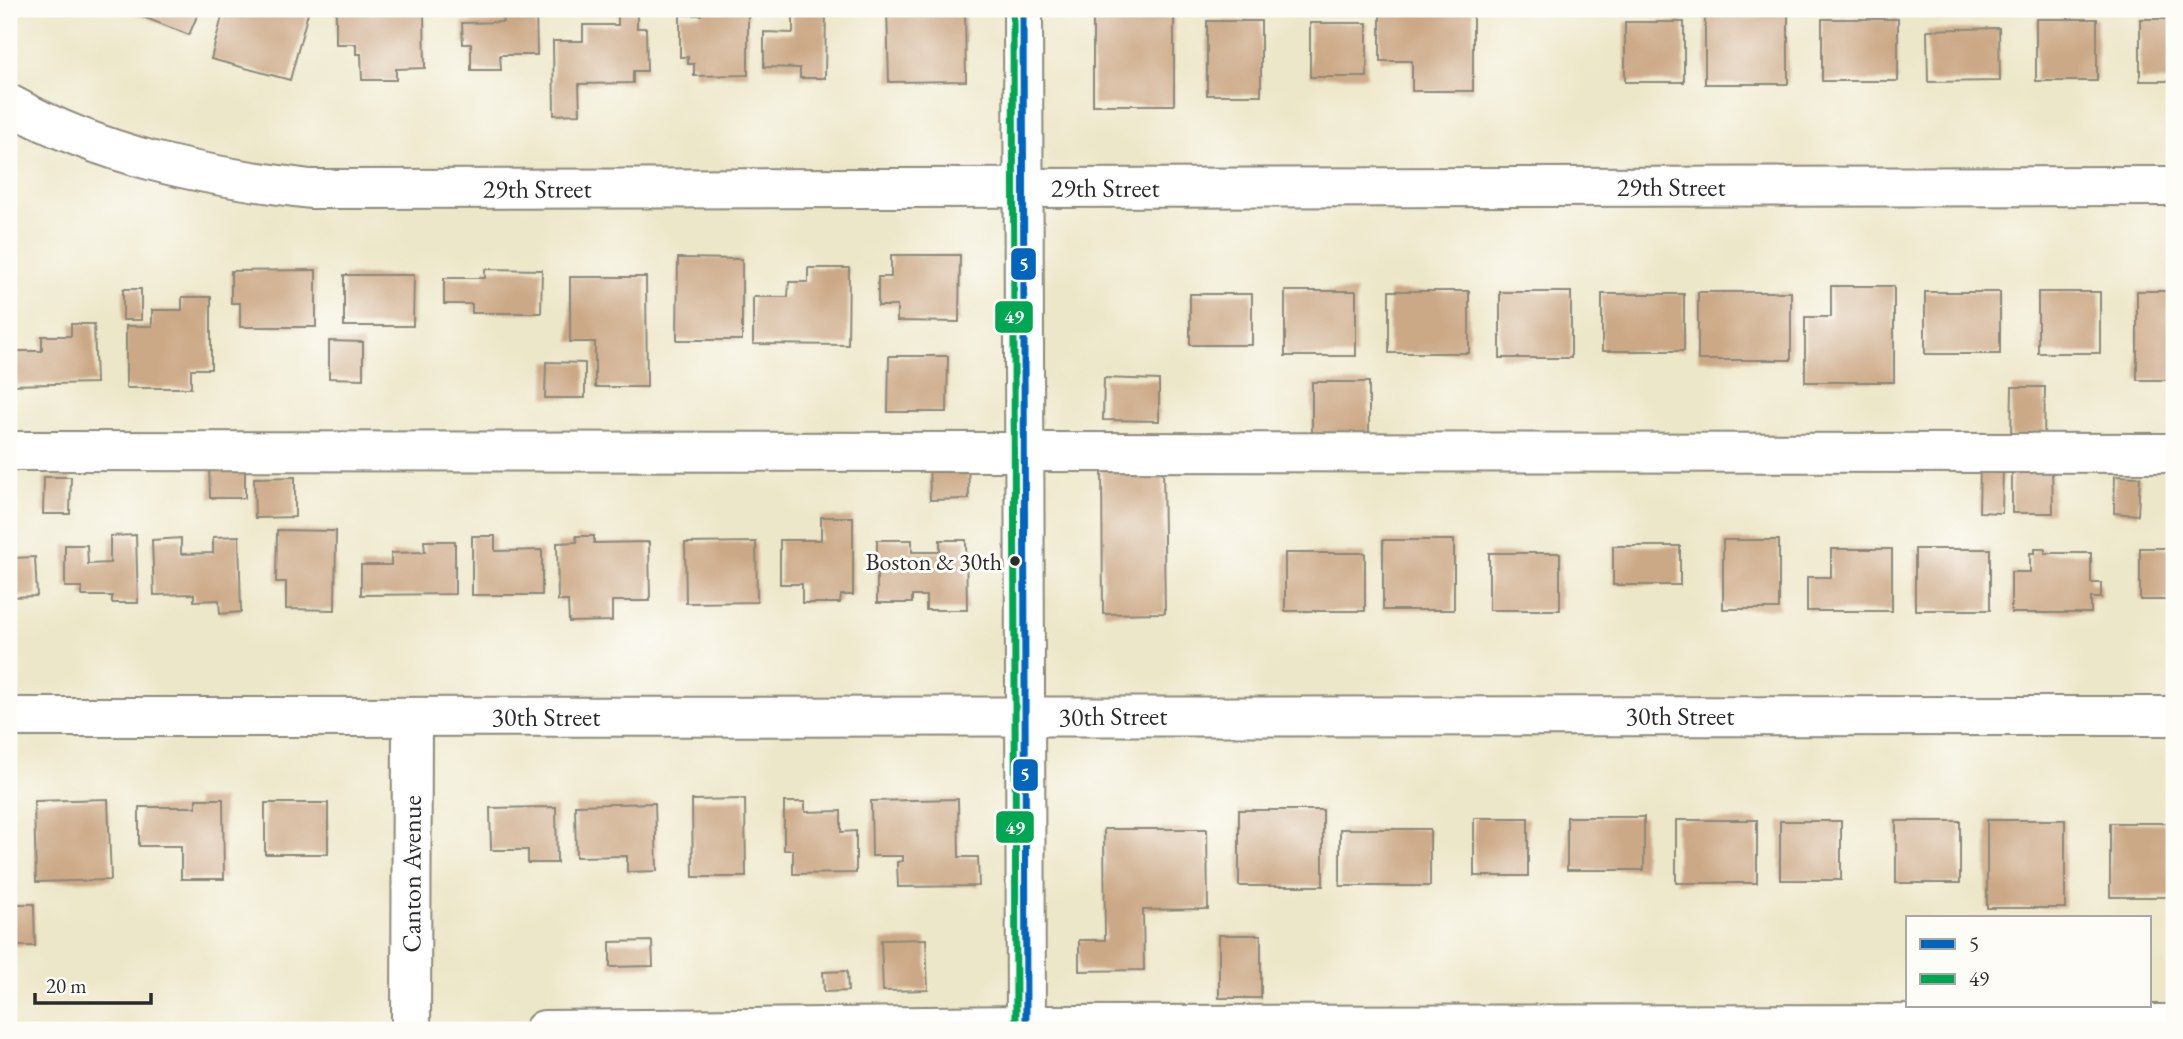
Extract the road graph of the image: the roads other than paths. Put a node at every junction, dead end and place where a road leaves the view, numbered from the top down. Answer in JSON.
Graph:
{"nodes":[{"id":1,"x":1023,"y":9,"type":"edge"},
{"id":2,"x":9,"y":104,"type":"edge"},
{"id":3,"x":1025,"y":185,"type":"junction"},
{"id":4,"x":2174,"y":186,"type":"edge"},
{"id":5,"x":9,"y":451,"type":"edge"},
{"id":6,"x":1025,"y":453,"type":"junction"},
{"id":7,"x":2174,"y":453,"type":"edge"},
{"id":8,"x":1024,"y":716,"type":"junction"},
{"id":9,"x":2174,"y":716,"type":"edge"},
{"id":10,"x":9,"y":717,"type":"edge"},
{"id":11,"x":412,"y":717,"type":"junction"},
{"id":12,"x":2174,"y":1024,"type":"edge"},
{"id":13,"x":1026,"y":1027,"type":"edge"},
{"id":14,"x":411,"y":1030,"type":"edge"},
{"id":15,"x":544,"y":1030,"type":"edge"}],
"edges":[{"from":1,"to":3,"type":"street"},
{"from":2,"to":3,"type":"street","name":"29th Street"},
{"from":3,"to":4,"type":"street","name":"29th Street"},
{"from":3,"to":6,"type":"street"},
{"from":5,"to":6,"type":"street"},
{"from":6,"to":7,"type":"street"},
{"from":6,"to":8,"type":"street"},
{"from":8,"to":9,"type":"street","name":"30th Street"},
{"from":8,"to":11,"type":"street","name":"30th Street"},
{"from":8,"to":13,"type":"street"},
{"from":10,"to":11,"type":"street","name":"30th Street"},
{"from":11,"to":14,"type":"street","name":"Canton Avenue"},
{"from":12,"to":13,"type":"street"},
{"from":13,"to":15,"type":"street"}]}
